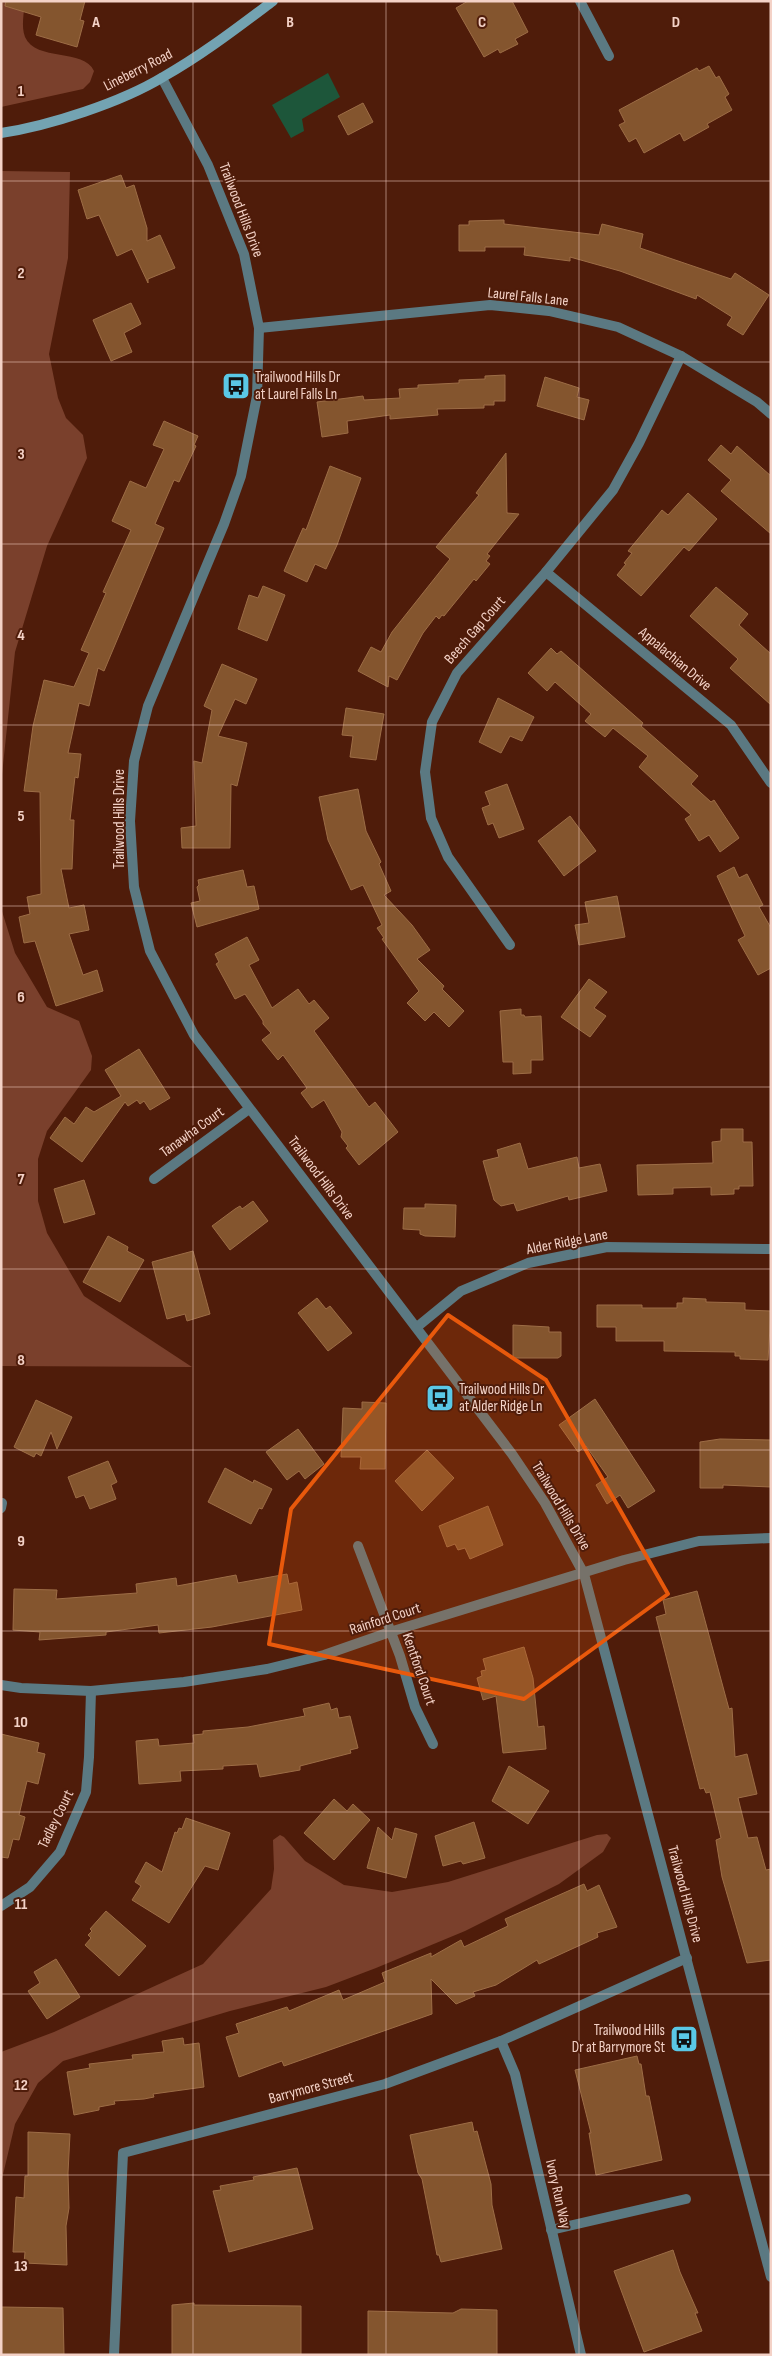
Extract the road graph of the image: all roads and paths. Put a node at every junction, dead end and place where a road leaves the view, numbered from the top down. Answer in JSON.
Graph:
{"nodes":[{"id":1,"x":273,"y":1,"type":"edge"},
{"id":2,"x":580,"y":1,"type":"edge"},
{"id":3,"x":609,"y":56,"type":"dead end"},
{"id":4,"x":162,"y":78,"type":"junction"},
{"id":5,"x":1,"y":133,"type":"edge"},
{"id":6,"x":259,"y":328,"type":"junction"},
{"id":7,"x":681,"y":356,"type":"junction"},
{"id":8,"x":771,"y":414,"type":"edge"},
{"id":9,"x":546,"y":572,"type":"junction"},
{"id":10,"x":771,"y":783,"type":"edge"},
{"id":11,"x":510,"y":944,"type":"dead end"},
{"id":12,"x":249,"y":1109,"type":"junction"},
{"id":13,"x":154,"y":1179,"type":"dead end"},
{"id":14,"x":771,"y":1249,"type":"edge"},
{"id":15,"x":416,"y":1327,"type":"junction"},
{"id":16,"x":771,"y":1538,"type":"edge"},
{"id":17,"x":358,"y":1546,"type":"dead end"},
{"id":18,"x":584,"y":1574,"type":"junction"},
{"id":19,"x":390,"y":1632,"type":"junction"},
{"id":20,"x":1,"y":1685,"type":"edge"},
{"id":21,"x":91,"y":1691,"type":"junction"},
{"id":22,"x":433,"y":1744,"type":"dead end"},
{"id":23,"x":1,"y":1906,"type":"edge"},
{"id":24,"x":687,"y":1958,"type":"junction"},
{"id":25,"x":500,"y":2041,"type":"junction"},
{"id":26,"x":686,"y":2198,"type":"dead end"},
{"id":27,"x":551,"y":2230,"type":"junction"},
{"id":28,"x":771,"y":2277,"type":"edge"},
{"id":29,"x":114,"y":2355,"type":"edge"},
{"id":30,"x":581,"y":2355,"type":"edge"}],
"edges":[{"from":1,"to":4,"type":"street","name":"Lineberry Road"},
{"from":2,"to":3,"type":"street"},
{"from":4,"to":5,"type":"street","name":"Lineberry Road"},
{"from":4,"to":6,"type":"street","name":"Trailwood Hills Drive"},
{"from":6,"to":7,"type":"street","name":"Laurel Falls Lane"},
{"from":6,"to":12,"type":"street","name":"Trailwood Hills Drive"},
{"from":7,"to":8,"type":"street","name":"Laurel Falls Lane"},
{"from":7,"to":9,"type":"street","name":"Beech Gap Court"},
{"from":9,"to":10,"type":"street","name":"Appalachian Drive"},
{"from":9,"to":11,"type":"street","name":"Beech Gap Court"},
{"from":12,"to":13,"type":"street","name":"Tanawha Court"},
{"from":12,"to":15,"type":"street","name":"Trailwood Hills Drive"},
{"from":14,"to":15,"type":"street","name":"Alder Ridge Lane"},
{"from":15,"to":18,"type":"street","name":"Trailwood Hills Drive"},
{"from":16,"to":18,"type":"street","name":"Rainford Court"},
{"from":17,"to":19,"type":"street","name":"Kentford Court"},
{"from":18,"to":19,"type":"street","name":"Rainford Court"},
{"from":18,"to":24,"type":"street","name":"Trailwood Hills Drive"},
{"from":19,"to":21,"type":"street","name":"Rainford Court"},
{"from":19,"to":22,"type":"street","name":"Kentford Court"},
{"from":20,"to":21,"type":"street","name":"Rainford Court"},
{"from":21,"to":23,"type":"street","name":"Tadley Court"},
{"from":24,"to":25,"type":"street","name":"Barrymore Street"},
{"from":24,"to":28,"type":"street","name":"Trailwood Hills Drive"},
{"from":25,"to":27,"type":"street","name":"Ivory Run Way"},
{"from":25,"to":29,"type":"street","name":"Barrymore Street"},
{"from":26,"to":27,"type":"street"},
{"from":27,"to":30,"type":"street","name":"Ivory Run Way"}]}
